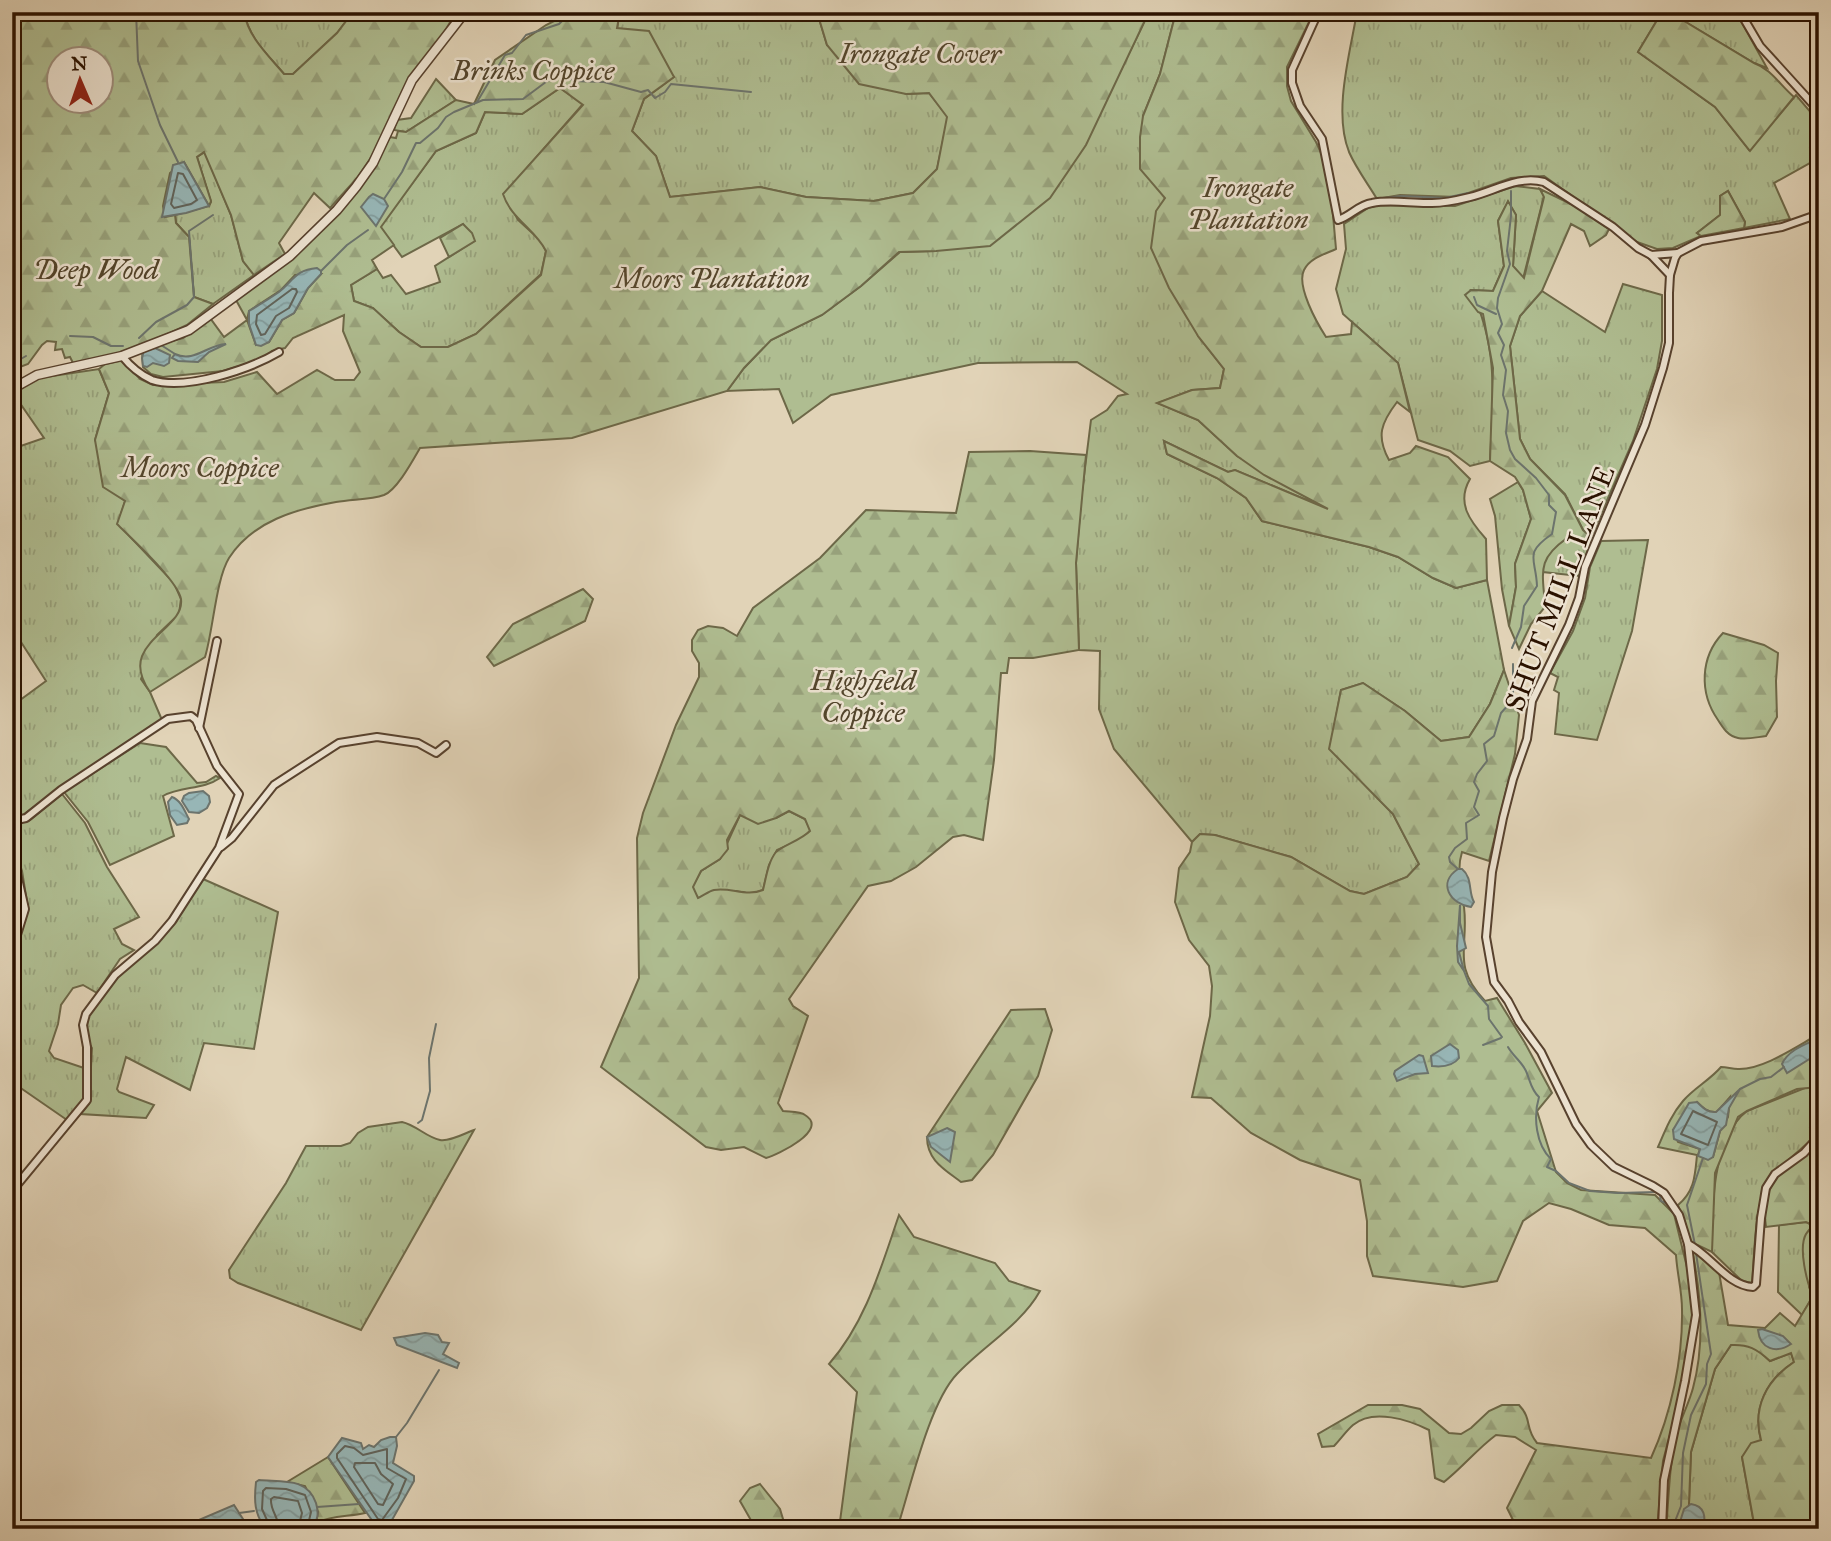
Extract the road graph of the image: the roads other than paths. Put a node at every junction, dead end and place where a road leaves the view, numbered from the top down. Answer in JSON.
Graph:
{"nodes":[{"id":1,"x":465,"y":12,"type":"edge"},
{"id":2,"x":1317,"y":12,"type":"edge"},
{"id":3,"x":1740,"y":12,"type":"edge"},
{"id":4,"x":1819,"y":111,"type":"edge"},
{"id":5,"x":1819,"y":214,"type":"edge"},
{"id":6,"x":1651,"y":255,"type":"junction"},
{"id":7,"x":1677,"y":255,"type":"junction"},
{"id":8,"x":1670,"y":275,"type":"junction"},
{"id":9,"x":279,"y":352,"type":"dead end"},
{"id":10,"x":122,"y":356,"type":"junction"},
{"id":11,"x":12,"y":389,"type":"edge"},
{"id":12,"x":217,"y":641,"type":"dead end"},
{"id":13,"x":199,"y":729,"type":"junction"},
{"id":14,"x":446,"y":745,"type":"dead end"},
{"id":15,"x":12,"y":821,"type":"edge"},
{"id":16,"x":219,"y":848,"type":"junction"},
{"id":17,"x":12,"y":852,"type":"edge"},
{"id":18,"x":12,"y":951,"type":"edge"},
{"id":19,"x":1819,"y":1136,"type":"edge"},
{"id":20,"x":12,"y":1172,"type":"edge"},
{"id":21,"x":21,"y":1179,"type":"junction"},
{"id":22,"x":12,"y":1191,"type":"edge"},
{"id":23,"x":1693,"y":1246,"type":"junction"},
{"id":24,"x":1661,"y":1529,"type":"edge"}],
"edges":[{"from":1,"to":10,"type":"street"},
{"from":2,"to":6,"type":"street"},
{"from":3,"to":4,"type":"street"},
{"from":5,"to":7,"type":"street"},
{"from":6,"to":7,"type":"street"},
{"from":6,"to":8,"type":"street"},
{"from":7,"to":8,"type":"street","name":"SHUT MILL LANE"},
{"from":8,"to":23,"type":"street","name":"SHUT MILL LANE"},
{"from":9,"to":10,"type":"street"},
{"from":10,"to":11,"type":"street"},
{"from":12,"to":13,"type":"street"},
{"from":13,"to":15,"type":"street"},
{"from":13,"to":16,"type":"street"},
{"from":14,"to":16,"type":"street"},
{"from":16,"to":21,"type":"street"},
{"from":17,"to":18,"type":"street"},
{"from":19,"to":23,"type":"street"},
{"from":20,"to":21,"type":"street"},
{"from":21,"to":22,"type":"street"},
{"from":23,"to":24,"type":"street","name":"SHUT MILL LANE"}]}
